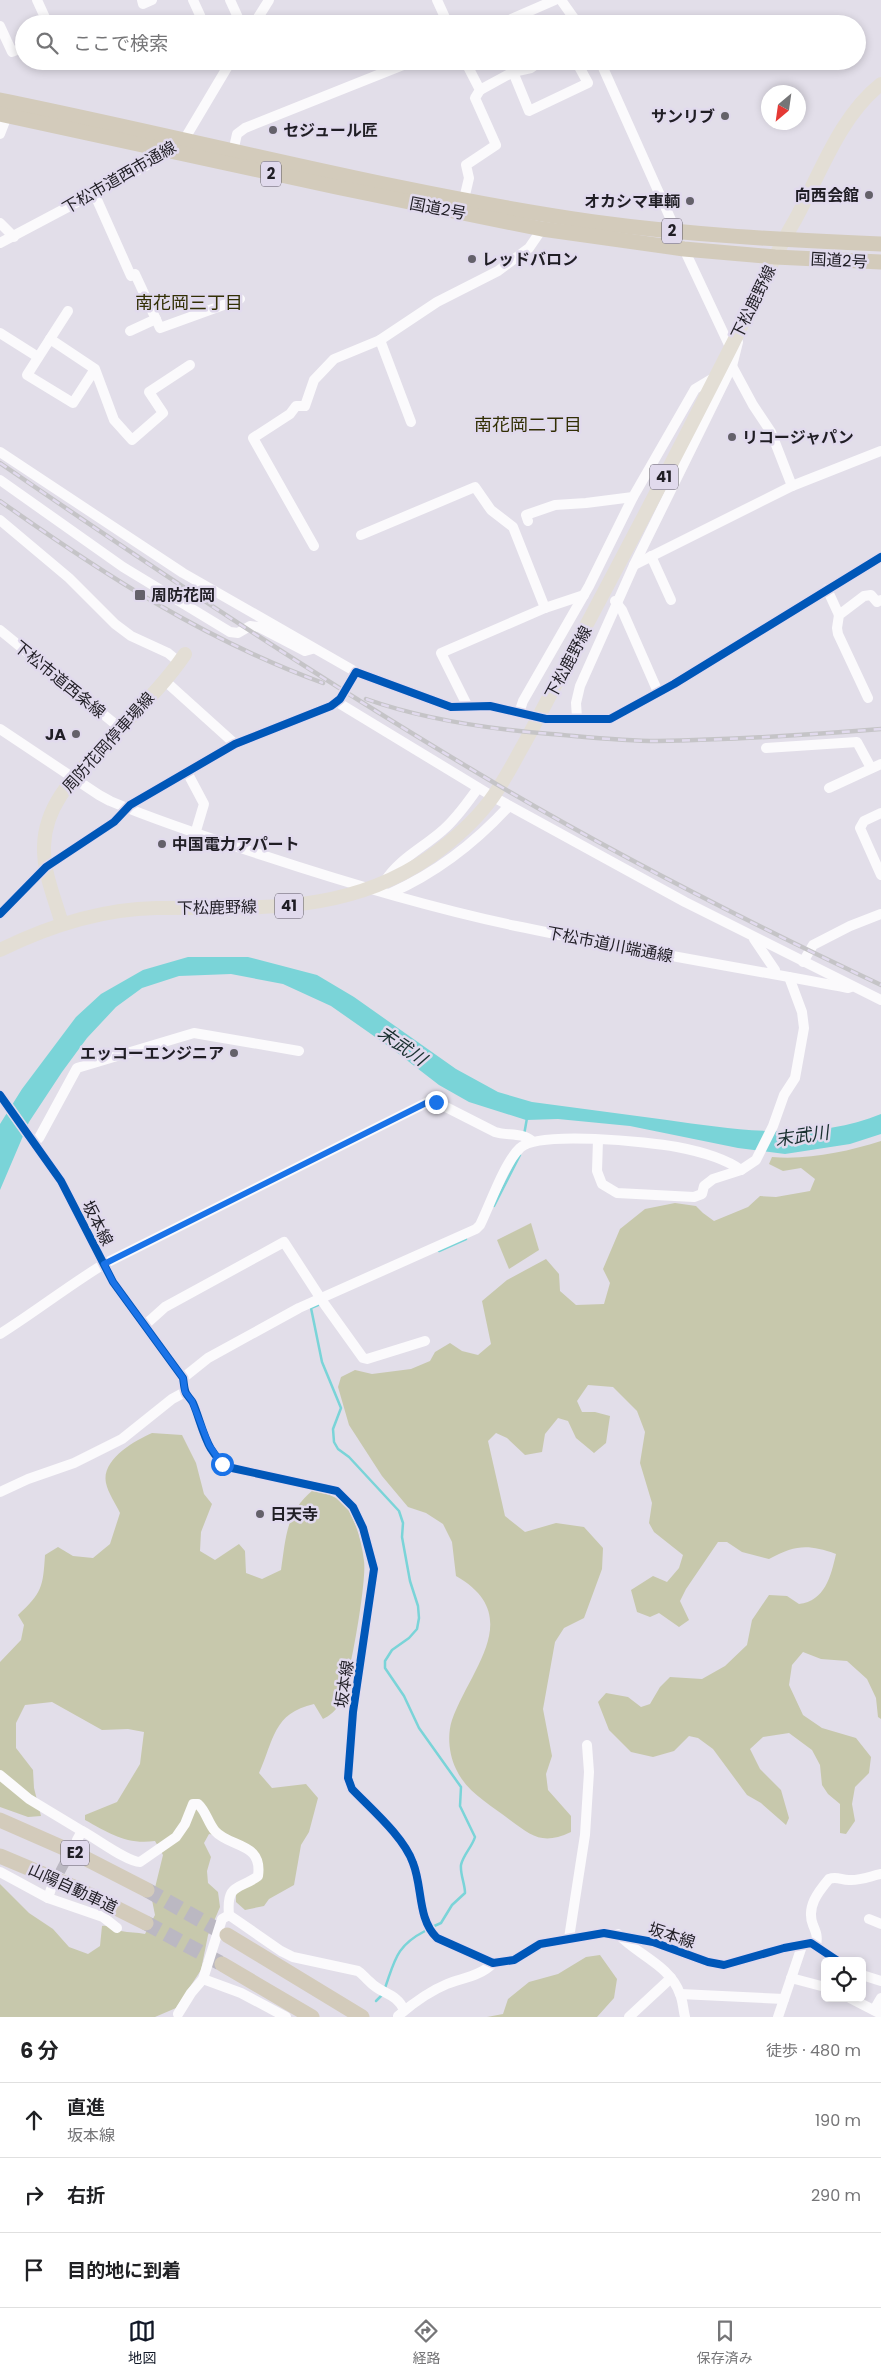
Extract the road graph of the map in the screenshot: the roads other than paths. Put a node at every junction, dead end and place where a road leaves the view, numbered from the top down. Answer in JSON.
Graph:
{"nodes":[{"id":1,"x":38,"y":0,"type":"edge"},
{"id":2,"x":142,"y":0,"type":"edge"},
{"id":3,"x":152,"y":0,"type":"edge"},
{"id":4,"x":193,"y":0,"type":"edge"},
{"id":5,"x":230,"y":0,"type":"edge"},
{"id":6,"x":269,"y":0,"type":"edge"},
{"id":7,"x":437,"y":0,"type":"edge"},
{"id":8,"x":555,"y":0,"type":"edge"},
{"id":9,"x":561,"y":0,"type":"edge"},
{"id":10,"x":44,"y":15,"type":"edge"},
{"id":11,"x":200,"y":15,"type":"edge"},
{"id":12,"x":237,"y":15,"type":"edge"},
{"id":13,"x":260,"y":15,"type":"edge"},
{"id":14,"x":444,"y":15,"type":"edge"},
{"id":15,"x":521,"y":15,"type":"edge"},
{"id":16,"x":572,"y":15,"type":"edge"},
{"id":17,"x":0,"y":26,"type":"edge"},
{"id":18,"x":15,"y":50,"type":"edge"},
{"id":19,"x":224,"y":70,"type":"edge"},
{"id":20,"x":390,"y":70,"type":"edge"},
{"id":21,"x":470,"y":70,"type":"edge"},
{"id":22,"x":522,"y":70,"type":"edge"},
{"id":23,"x":581,"y":70,"type":"edge"},
{"id":24,"x":604,"y":70,"type":"edge"},
{"id":25,"x":513,"y":72,"type":"junction"},
{"id":26,"x":881,"y":84,"type":"edge"},
{"id":27,"x":480,"y":90,"type":"junction"},
{"id":28,"x":0,"y":100,"type":"edge"},
{"id":29,"x":3,"y":115,"type":"edge"},
{"id":30,"x":0,"y":134,"type":"edge"},
{"id":31,"x":184,"y":140,"type":"junction"},
{"id":32,"x":168,"y":152,"type":"junction"},
{"id":33,"x":232,"y":152,"type":"junction"},
{"id":34,"x":94,"y":193,"type":"junction"},
{"id":35,"x":464,"y":199,"type":"junction"},
{"id":36,"x":0,"y":223,"type":"edge"},
{"id":37,"x":542,"y":229,"type":"junction"},
{"id":38,"x":676,"y":232,"type":"junction"},
{"id":39,"x":14,"y":237,"type":"junction"},
{"id":40,"x":783,"y":240,"type":"junction"},
{"id":41,"x":0,"y":243,"type":"edge"},
{"id":42,"x":881,"y":244,"type":"edge"},
{"id":43,"x":684,"y":249,"type":"junction"},
{"id":44,"x":775,"y":257,"type":"junction"},
{"id":45,"x":881,"y":262,"type":"edge"},
{"id":46,"x":240,"y":299,"type":"dead end"},
{"id":47,"x":68,"y":311,"type":"dead end"},
{"id":48,"x":156,"y":319,"type":"junction"},
{"id":49,"x":743,"y":322,"type":"junction"},
{"id":50,"x":130,"y":331,"type":"dead end"},
{"id":51,"x":0,"y":333,"type":"edge"},
{"id":52,"x":50,"y":339,"type":"junction"},
{"id":53,"x":380,"y":340,"type":"junction"},
{"id":54,"x":730,"y":347,"type":"junction"},
{"id":55,"x":38,"y":358,"type":"junction"},
{"id":56,"x":190,"y":365,"type":"dead end"},
{"id":57,"x":732,"y":366,"type":"junction"},
{"id":58,"x":95,"y":369,"type":"junction"},
{"id":59,"x":715,"y":378,"type":"junction"},
{"id":60,"x":412,"y":422,"type":"dead end"},
{"id":61,"x":881,"y":451,"type":"edge"},
{"id":62,"x":0,"y":452,"type":"edge"},
{"id":63,"x":0,"y":480,"type":"edge"},
{"id":64,"x":792,"y":486,"type":"junction"},
{"id":65,"x":633,"y":497,"type":"junction"},
{"id":66,"x":0,"y":520,"type":"edge"},
{"id":67,"x":528,"y":521,"type":"dead end"},
{"id":68,"x":361,"y":535,"type":"dead end"},
{"id":69,"x":314,"y":546,"type":"dead end"},
{"id":70,"x":651,"y":556,"type":"junction"},
{"id":71,"x":881,"y":557,"type":"edge"},
{"id":72,"x":634,"y":565,"type":"junction"},
{"id":73,"x":826,"y":588,"type":"junction"},
{"id":74,"x":589,"y":590,"type":"junction"},
{"id":75,"x":671,"y":600,"type":"dead end"},
{"id":76,"x":881,"y":600,"type":"edge"},
{"id":77,"x":615,"y":601,"type":"junction"},
{"id":78,"x":544,"y":608,"type":"junction"},
{"id":79,"x":839,"y":615,"type":"junction"},
{"id":80,"x":0,"y":630,"type":"edge"},
{"id":81,"x":314,"y":649,"type":"junction"},
{"id":82,"x":182,"y":658,"type":"joint"},
{"id":83,"x":356,"y":672,"type":"junction"},
{"id":84,"x":164,"y":680,"type":"junction"},
{"id":85,"x":658,"y":692,"type":"junction"},
{"id":86,"x":868,"y":698,"type":"dead end"},
{"id":87,"x":337,"y":702,"type":"junction"},
{"id":88,"x":468,"y":707,"type":"junction"},
{"id":89,"x":519,"y":713,"type":"junction"},
{"id":90,"x":577,"y":718,"type":"junction"},
{"id":91,"x":0,"y":728,"type":"edge"},
{"id":92,"x":120,"y":728,"type":"junction"},
{"id":93,"x":235,"y":744,"type":"junction"},
{"id":94,"x":766,"y":748,"type":"dead end"},
{"id":95,"x":881,"y":764,"type":"edge"},
{"id":96,"x":871,"y":768,"type":"junction"},
{"id":97,"x":186,"y":772,"type":"junction"},
{"id":98,"x":73,"y":778,"type":"junction"},
{"id":99,"x":828,"y":788,"type":"dead end"},
{"id":100,"x":499,"y":800,"type":"dead end"},
{"id":101,"x":509,"y":806,"type":"junction"},
{"id":102,"x":127,"y":808,"type":"junction"},
{"id":103,"x":881,"y":813,"type":"edge"},
{"id":104,"x":195,"y":834,"type":"junction"},
{"id":105,"x":46,"y":867,"type":"junction"},
{"id":106,"x":881,"y":875,"type":"edge"},
{"id":107,"x":371,"y":888,"type":"junction"},
{"id":108,"x":388,"y":888,"type":"junction"},
{"id":109,"x":0,"y":914,"type":"edge"},
{"id":110,"x":881,"y":914,"type":"edge"},
{"id":111,"x":62,"y":924,"type":"junction"},
{"id":112,"x":754,"y":939,"type":"junction"},
{"id":113,"x":0,"y":950,"type":"edge"},
{"id":114,"x":803,"y":962,"type":"junction"},
{"id":115,"x":775,"y":974,"type":"junction"},
{"id":116,"x":789,"y":977,"type":"junction"},
{"id":117,"x":851,"y":987,"type":"junction"},
{"id":118,"x":881,"y":1000,"type":"edge"},
{"id":119,"x":299,"y":1052,"type":"dead end"},
{"id":120,"x":0,"y":1095,"type":"edge"},
{"id":121,"x":527,"y":1138,"type":"junction"},
{"id":122,"x":598,"y":1140,"type":"junction"},
{"id":123,"x":32,"y":1141,"type":"junction"},
{"id":124,"x":741,"y":1170,"type":"junction"},
{"id":125,"x":104,"y":1264,"type":"junction"},
{"id":126,"x":323,"y":1301,"type":"junction"},
{"id":127,"x":145,"y":1325,"type":"junction"},
{"id":128,"x":0,"y":1334,"type":"edge"},
{"id":129,"x":425,"y":1341,"type":"dead end"},
{"id":130,"x":183,"y":1378,"type":"junction"},
{"id":131,"x":185,"y":1392,"type":"junction"},
{"id":132,"x":0,"y":1492,"type":"edge"},
{"id":133,"x":587,"y":1745,"type":"dead end"},
{"id":134,"x":0,"y":1775,"type":"edge"},
{"id":135,"x":0,"y":1820,"type":"edge"},
{"id":136,"x":0,"y":1856,"type":"edge"},
{"id":137,"x":0,"y":1872,"type":"edge"},
{"id":138,"x":881,"y":1874,"type":"edge"},
{"id":139,"x":147,"y":1890,"type":"tunnel mouth"},
{"id":140,"x":229,"y":1915,"type":"junction"},
{"id":141,"x":869,"y":1919,"type":"dead end"},
{"id":142,"x":146,"y":1923,"type":"tunnel mouth"},
{"id":143,"x":881,"y":1924,"type":"edge"},
{"id":144,"x":118,"y":1928,"type":"dead end"},
{"id":145,"x":618,"y":1934,"type":"junction"},
{"id":146,"x":227,"y":1935,"type":"tunnel mouth"},
{"id":147,"x":569,"y":1938,"type":"junction"},
{"id":148,"x":800,"y":1945,"type":"junction"},
{"id":149,"x":816,"y":1945,"type":"junction"},
{"id":150,"x":832,"y":1957,"type":"edge"},
{"id":151,"x":492,"y":1963,"type":"junction"},
{"id":152,"x":222,"y":1964,"type":"tunnel mouth"},
{"id":153,"x":866,"y":1976,"type":"edge"},
{"id":154,"x":671,"y":1978,"type":"junction"},
{"id":155,"x":791,"y":1978,"type":"junction"},
{"id":156,"x":203,"y":1979,"type":"junction"},
{"id":157,"x":881,"y":1981,"type":"edge"},
{"id":158,"x":821,"y":1986,"type":"edge"},
{"id":159,"x":680,"y":1994,"type":"junction"},
{"id":160,"x":881,"y":1998,"type":"edge"},
{"id":161,"x":784,"y":1999,"type":"junction"},
{"id":162,"x":858,"y":2002,"type":"edge"},
{"id":163,"x":878,"y":2012,"type":"edge"},
{"id":164,"x":401,"y":2013,"type":"edge"},
{"id":165,"x":175,"y":2015,"type":"edge"},
{"id":166,"x":286,"y":2017,"type":"edge"},
{"id":167,"x":312,"y":2017,"type":"edge"},
{"id":168,"x":362,"y":2017,"type":"edge"},
{"id":169,"x":629,"y":2017,"type":"edge"},
{"id":170,"x":684,"y":2017,"type":"edge"},
{"id":171,"x":778,"y":2017,"type":"edge"}],
"edges":[{"from":1,"to":10,"type":"street"},
{"from":2,"to":3,"type":"street"},
{"from":4,"to":11,"type":"street"},
{"from":5,"to":12,"type":"street"},
{"from":6,"to":13,"type":"street"},
{"from":7,"to":14,"type":"street"},
{"from":8,"to":15,"type":"street"},
{"from":9,"to":16,"type":"street"},
{"from":17,"to":18,"type":"street"},
{"from":19,"to":31,"type":"street","name":"下松市道西市通線"},
{"from":20,"to":33,"type":"street"},
{"from":21,"to":27,"type":"street"},
{"from":22,"to":25,"type":"street"},
{"from":23,"to":25,"type":"street"},
{"from":24,"to":38,"type":"street"},
{"from":25,"to":27,"type":"street"},
{"from":26,"to":40,"type":"main road","name":"下松鹿野線","number":"41"},
{"from":27,"to":35,"type":"street"},
{"from":28,"to":31,"type":"highway","name":"国道2号","number":"2"},
{"from":29,"to":30,"type":"street"},
{"from":29,"to":32,"type":"highway","name":"国道2号","number":"2"},
{"from":31,"to":32,"type":"street","name":"下松市道西市通線"},
{"from":31,"to":33,"type":"highway","name":"国道2号","number":"2"},
{"from":32,"to":34,"type":"street","name":"下松市道西市通線"},
{"from":32,"to":37,"type":"highway","name":"国道2号","number":"2"},
{"from":33,"to":35,"type":"highway","name":"国道2号","number":"2"},
{"from":34,"to":39,"type":"street","name":"下松市道西市通線"},
{"from":34,"to":48,"type":"street"},
{"from":35,"to":38,"type":"highway","name":"国道2号","number":"2"},
{"from":36,"to":39,"type":"street"},
{"from":37,"to":43,"type":"highway","name":"国道2号","number":"2"},
{"from":37,"to":53,"type":"street"},
{"from":38,"to":40,"type":"highway","name":"国道2号","number":"2"},
{"from":39,"to":41,"type":"street","name":"下松市道西市通線"},
{"from":40,"to":42,"type":"highway","name":"国道2号","number":"2"},
{"from":40,"to":44,"type":"main road","name":"下松鹿野線","number":"41"},
{"from":43,"to":44,"type":"highway","name":"国道2号","number":"2"},
{"from":43,"to":54,"type":"street"},
{"from":44,"to":45,"type":"highway","name":"国道2号","number":"2"},
{"from":44,"to":49,"type":"main road","name":"下松鹿野線","number":"41"},
{"from":46,"to":48,"type":"street"},
{"from":47,"to":52,"type":"street"},
{"from":48,"to":50,"type":"street"},
{"from":49,"to":54,"type":"main road","name":"下松鹿野線","number":"41"},
{"from":49,"to":57,"type":"street"},
{"from":51,"to":55,"type":"street"},
{"from":52,"to":55,"type":"street"},
{"from":52,"to":58,"type":"street"},
{"from":53,"to":60,"type":"street"},
{"from":53,"to":69,"type":"street"},
{"from":54,"to":59,"type":"main road","name":"下松鹿野線","number":"41"},
{"from":55,"to":58,"type":"street"},
{"from":56,"to":58,"type":"street"},
{"from":57,"to":64,"type":"street"},
{"from":57,"to":72,"type":"street"},
{"from":59,"to":65,"type":"street"},
{"from":59,"to":108,"type":"main road","name":"下松鹿野線","number":"41"},
{"from":61,"to":64,"type":"street"},
{"from":62,"to":81,"type":"street"},
{"from":63,"to":81,"type":"street"},
{"from":64,"to":70,"type":"street"},
{"from":65,"to":67,"type":"street"},
{"from":65,"to":74,"type":"street"},
{"from":66,"to":82,"type":"street"},
{"from":68,"to":78,"type":"street"},
{"from":70,"to":72,"type":"street"},
{"from":70,"to":75,"type":"street"},
{"from":71,"to":73,"type":"street"},
{"from":72,"to":77,"type":"street"},
{"from":73,"to":79,"type":"street"},
{"from":73,"to":85,"type":"street"},
{"from":74,"to":78,"type":"street"},
{"from":74,"to":89,"type":"street"},
{"from":76,"to":79,"type":"street"},
{"from":77,"to":85,"type":"street"},
{"from":77,"to":90,"type":"street"},
{"from":78,"to":88,"type":"street"},
{"from":79,"to":86,"type":"street"},
{"from":80,"to":92,"type":"street","name":"下松市道西条線"},
{"from":81,"to":83,"type":"street"},
{"from":82,"to":84,"type":"main road","name":"周防花岡停車場線"},
{"from":83,"to":87,"type":"street"},
{"from":83,"to":88,"type":"street"},
{"from":84,"to":92,"type":"main road","name":"周防花岡停車場線"},
{"from":84,"to":93,"type":"street"},
{"from":85,"to":90,"type":"street"},
{"from":87,"to":93,"type":"street"},
{"from":87,"to":108,"type":"street"},
{"from":88,"to":89,"type":"street"},
{"from":89,"to":90,"type":"street"},
{"from":91,"to":98,"type":"street"},
{"from":92,"to":98,"type":"main road","name":"周防花岡停車場線"},
{"from":93,"to":97,"type":"street"},
{"from":94,"to":96,"type":"street"},
{"from":95,"to":96,"type":"street"},
{"from":96,"to":99,"type":"street"},
{"from":97,"to":102,"type":"street"},
{"from":97,"to":104,"type":"street"},
{"from":98,"to":102,"type":"street"},
{"from":98,"to":105,"type":"main road","name":"周防花岡停車場線"},
{"from":100,"to":101,"type":"street"},
{"from":101,"to":108,"type":"street"},
{"from":101,"to":112,"type":"street"},
{"from":102,"to":104,"type":"street"},
{"from":102,"to":105,"type":"street"},
{"from":103,"to":106,"type":"street"},
{"from":104,"to":107,"type":"street"},
{"from":105,"to":109,"type":"street"},
{"from":105,"to":111,"type":"main road","name":"周防花岡停車場線"},
{"from":107,"to":108,"type":"main road","name":"下松鹿野線","number":"41"},
{"from":107,"to":111,"type":"main road","name":"下松鹿野線","number":"41"},
{"from":108,"to":115,"type":"street","name":"下松市道川端通線"},
{"from":110,"to":114,"type":"street"},
{"from":111,"to":113,"type":"main road","name":"下松鹿野線","number":"41"},
{"from":112,"to":114,"type":"street"},
{"from":112,"to":115,"type":"street"},
{"from":114,"to":117,"type":"street"},
{"from":115,"to":116,"type":"street","name":"下松市道川端通線"},
{"from":116,"to":117,"type":"street","name":"下松市道川端通線"},
{"from":116,"to":124,"type":"street"},
{"from":117,"to":118,"type":"street"},
{"from":119,"to":123,"type":"street"},
{"from":120,"to":123,"type":"street","name":"坂本線"},
{"from":121,"to":122,"type":"street"},
{"from":121,"to":125,"type":"street"},
{"from":121,"to":126,"type":"street"},
{"from":122,"to":124,"type":"street"},
{"from":122,"to":124,"type":"street"},
{"from":123,"to":125,"type":"street","name":"坂本線"},
{"from":125,"to":127,"type":"street","name":"坂本線"},
{"from":125,"to":128,"type":"street"},
{"from":126,"to":127,"type":"street"},
{"from":126,"to":129,"type":"street"},
{"from":126,"to":130,"type":"street"},
{"from":127,"to":130,"type":"street","name":"坂本線"},
{"from":130,"to":131,"type":"street","name":"坂本線"},
{"from":131,"to":132,"type":"street"},
{"from":131,"to":151,"type":"street","name":"坂本線"},
{"from":133,"to":147,"type":"street"},
{"from":134,"to":140,"type":"street"},
{"from":135,"to":139,"type":"highway","name":"山陽自動車道","number":"E2"},
{"from":136,"to":142,"type":"highway","name":"山陽自動車道","number":"E2"},
{"from":137,"to":144,"type":"street"},
{"from":138,"to":149,"type":"street"},
{"from":140,"to":156,"type":"street"},
{"from":140,"to":164,"type":"street"},
{"from":141,"to":143,"type":"street"},
{"from":145,"to":147,"type":"street","name":"坂本線"},
{"from":145,"to":148,"type":"street","name":"坂本線"},
{"from":145,"to":154,"type":"street"},
{"from":146,"to":168,"type":"highway"},
{"from":147,"to":151,"type":"street","name":"坂本線"},
{"from":148,"to":149,"type":"street","name":"坂本線"},
{"from":148,"to":155,"type":"street"},
{"from":149,"to":150,"type":"street"},
{"from":151,"to":164,"type":"street"},
{"from":152,"to":167,"type":"highway"},
{"from":153,"to":157,"type":"street"},
{"from":154,"to":159,"type":"street"},
{"from":154,"to":169,"type":"street"},
{"from":155,"to":158,"type":"street"},
{"from":155,"to":161,"type":"street"},
{"from":156,"to":165,"type":"street"},
{"from":156,"to":166,"type":"street"},
{"from":159,"to":161,"type":"street"},
{"from":159,"to":170,"type":"street"},
{"from":160,"to":163,"type":"street"},
{"from":161,"to":171,"type":"street"},
{"from":162,"to":163,"type":"street"}]}
